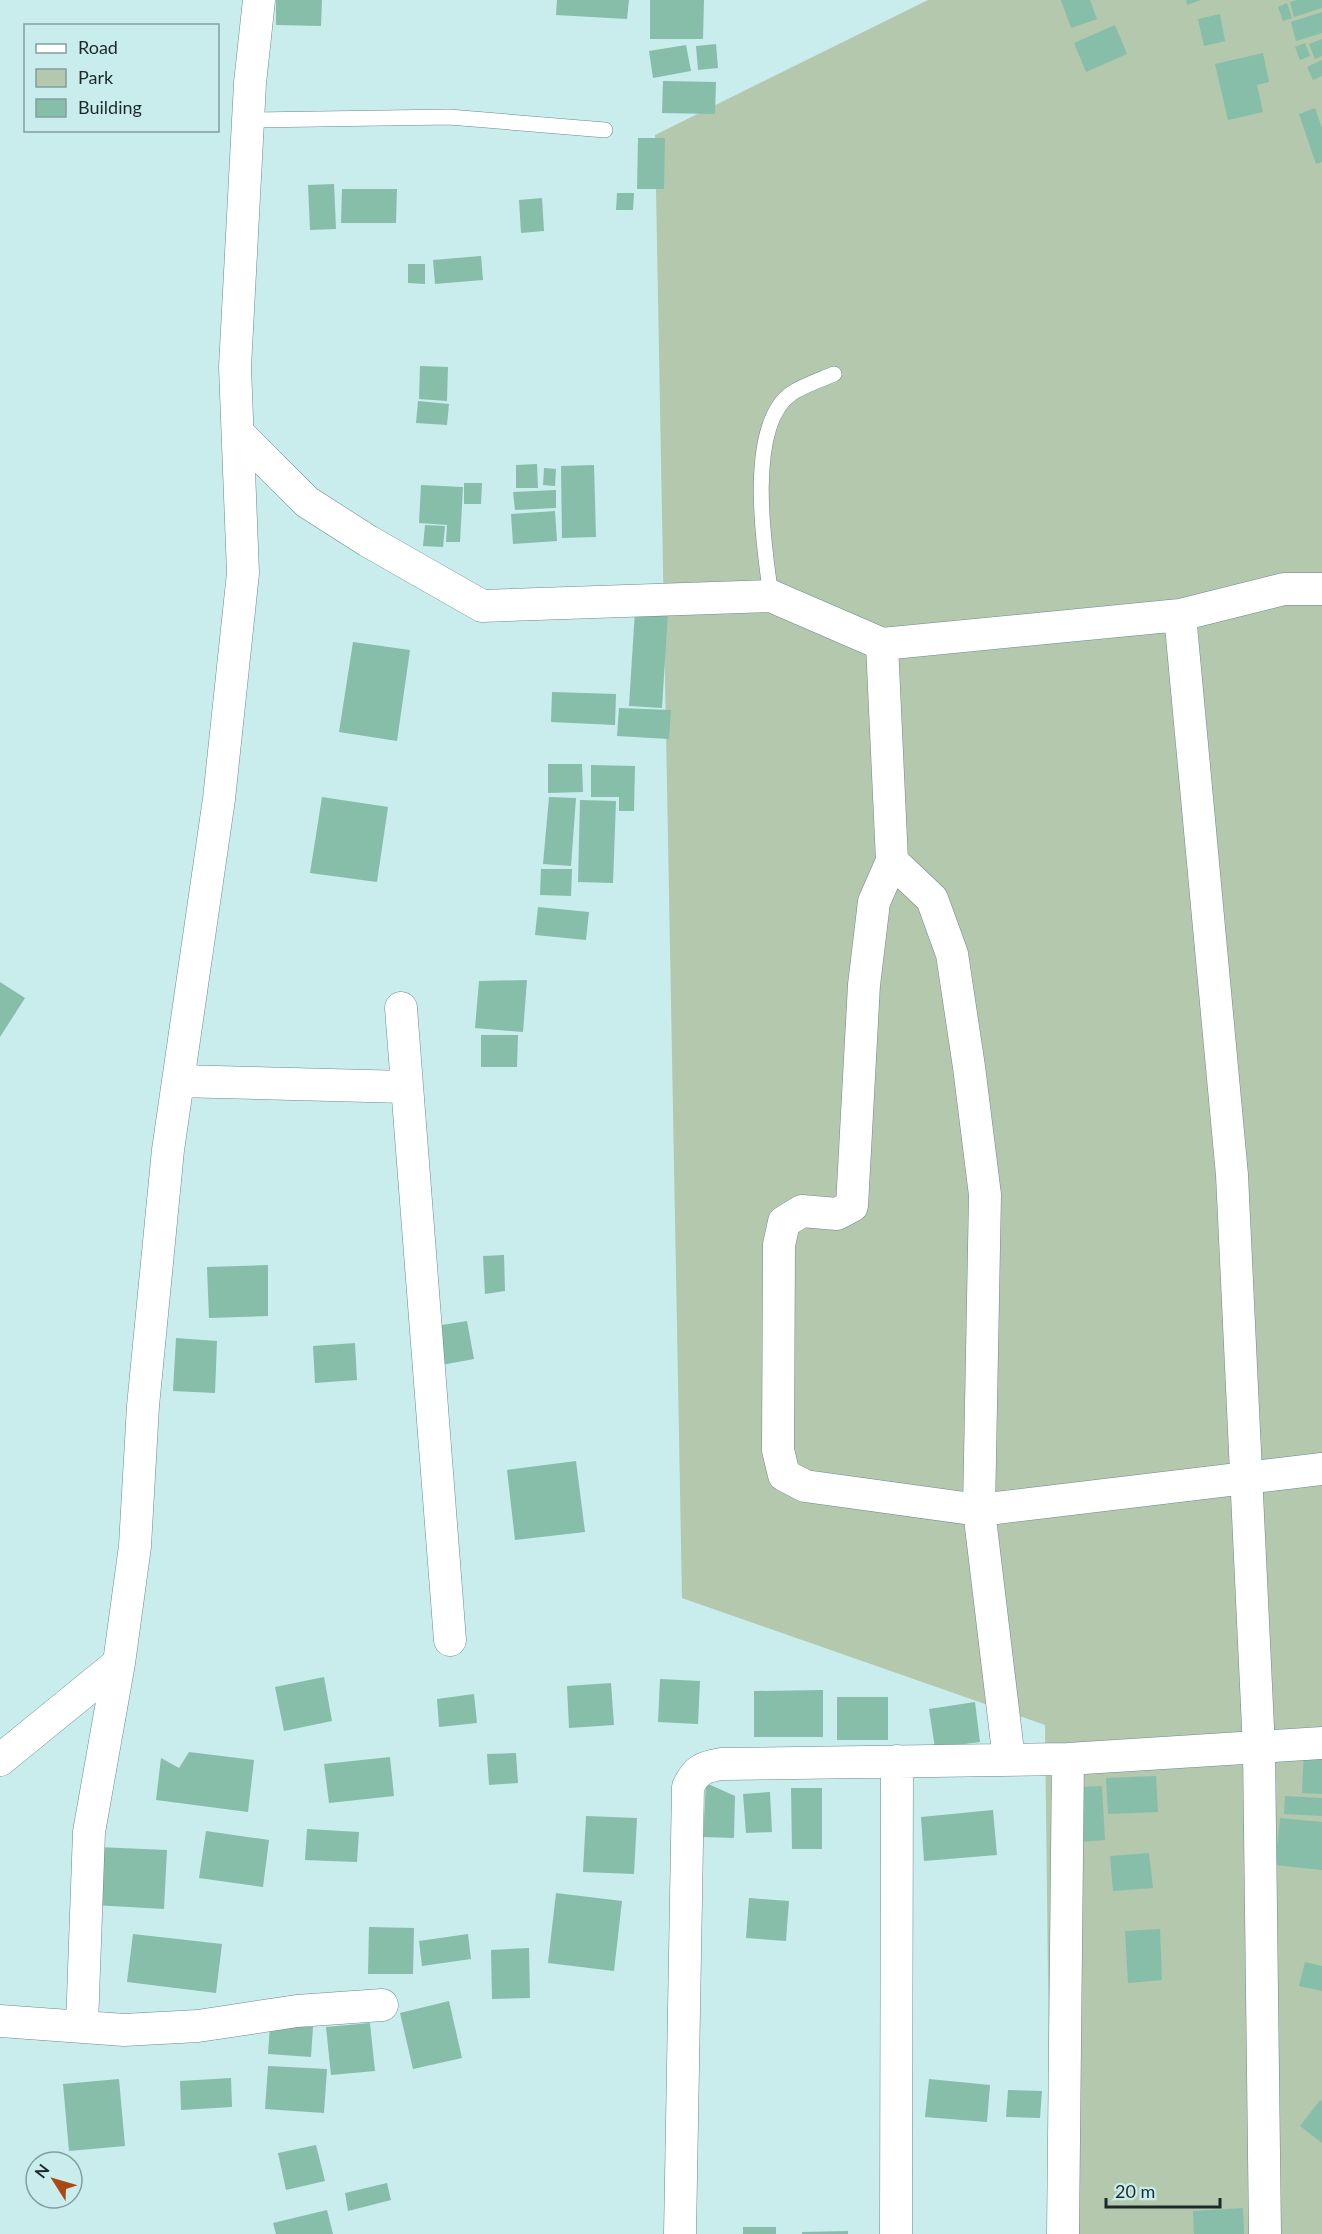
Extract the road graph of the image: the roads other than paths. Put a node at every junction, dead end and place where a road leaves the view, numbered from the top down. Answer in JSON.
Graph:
{"nodes":[{"id":1,"x":259,"y":0,"type":"edge"},
{"id":2,"x":248,"y":120,"type":"junction"},
{"id":3,"x":605,"y":130,"type":"dead end"},
{"id":4,"x":834,"y":374,"type":"dead end"},
{"id":5,"x":238,"y":434,"type":"junction"},
{"id":6,"x":1322,"y":589,"type":"edge"},
{"id":7,"x":771,"y":596,"type":"junction"},
{"id":8,"x":1180,"y":615,"type":"junction"},
{"id":9,"x":882,"y":644,"type":"junction"},
{"id":10,"x":892,"y":861,"type":"junction"},
{"id":11,"x":401,"y":1008,"type":"dead end"},
{"id":12,"x":178,"y":1081,"type":"junction"},
{"id":13,"x":406,"y":1087,"type":"junction"},
{"id":14,"x":1322,"y":1469,"type":"edge"},
{"id":15,"x":1246,"y":1476,"type":"junction"},
{"id":16,"x":979,"y":1510,"type":"junction"},
{"id":17,"x":450,"y":1640,"type":"dead end"},
{"id":18,"x":119,"y":1663,"type":"junction"},
{"id":19,"x":1322,"y":1743,"type":"edge"},
{"id":20,"x":1259,"y":1749,"type":"junction"},
{"id":21,"x":1068,"y":1758,"type":"junction"},
{"id":22,"x":0,"y":1760,"type":"edge"},
{"id":23,"x":1009,"y":1760,"type":"junction"},
{"id":24,"x":897,"y":1761,"type":"junction"},
{"id":25,"x":382,"y":2005,"type":"dead end"},
{"id":26,"x":0,"y":2021,"type":"edge"},
{"id":27,"x":82,"y":2025,"type":"junction"},
{"id":28,"x":680,"y":2234,"type":"edge"},
{"id":29,"x":896,"y":2234,"type":"edge"},
{"id":30,"x":1063,"y":2234,"type":"edge"},
{"id":31,"x":1265,"y":2234,"type":"edge"}],
"edges":[{"from":1,"to":2,"type":"street"},
{"from":2,"to":3,"type":"lane"},
{"from":2,"to":5,"type":"street"},
{"from":4,"to":7,"type":"lane"},
{"from":5,"to":7,"type":"street"},
{"from":5,"to":12,"type":"street"},
{"from":6,"to":8,"type":"street"},
{"from":7,"to":9,"type":"street"},
{"from":8,"to":9,"type":"street"},
{"from":8,"to":15,"type":"street"},
{"from":9,"to":10,"type":"street"},
{"from":10,"to":16,"type":"street"},
{"from":10,"to":16,"type":"street"},
{"from":11,"to":13,"type":"street"},
{"from":12,"to":13,"type":"street"},
{"from":12,"to":18,"type":"street"},
{"from":13,"to":17,"type":"street"},
{"from":14,"to":15,"type":"street"},
{"from":15,"to":16,"type":"street"},
{"from":15,"to":20,"type":"street"},
{"from":16,"to":23,"type":"street"},
{"from":18,"to":22,"type":"street"},
{"from":18,"to":27,"type":"street"},
{"from":19,"to":20,"type":"street"},
{"from":20,"to":21,"type":"street"},
{"from":20,"to":31,"type":"street"},
{"from":21,"to":23,"type":"street"},
{"from":21,"to":30,"type":"street"},
{"from":23,"to":24,"type":"street"},
{"from":24,"to":28,"type":"street"},
{"from":24,"to":29,"type":"street"},
{"from":25,"to":27,"type":"street"},
{"from":26,"to":27,"type":"street"}]}
